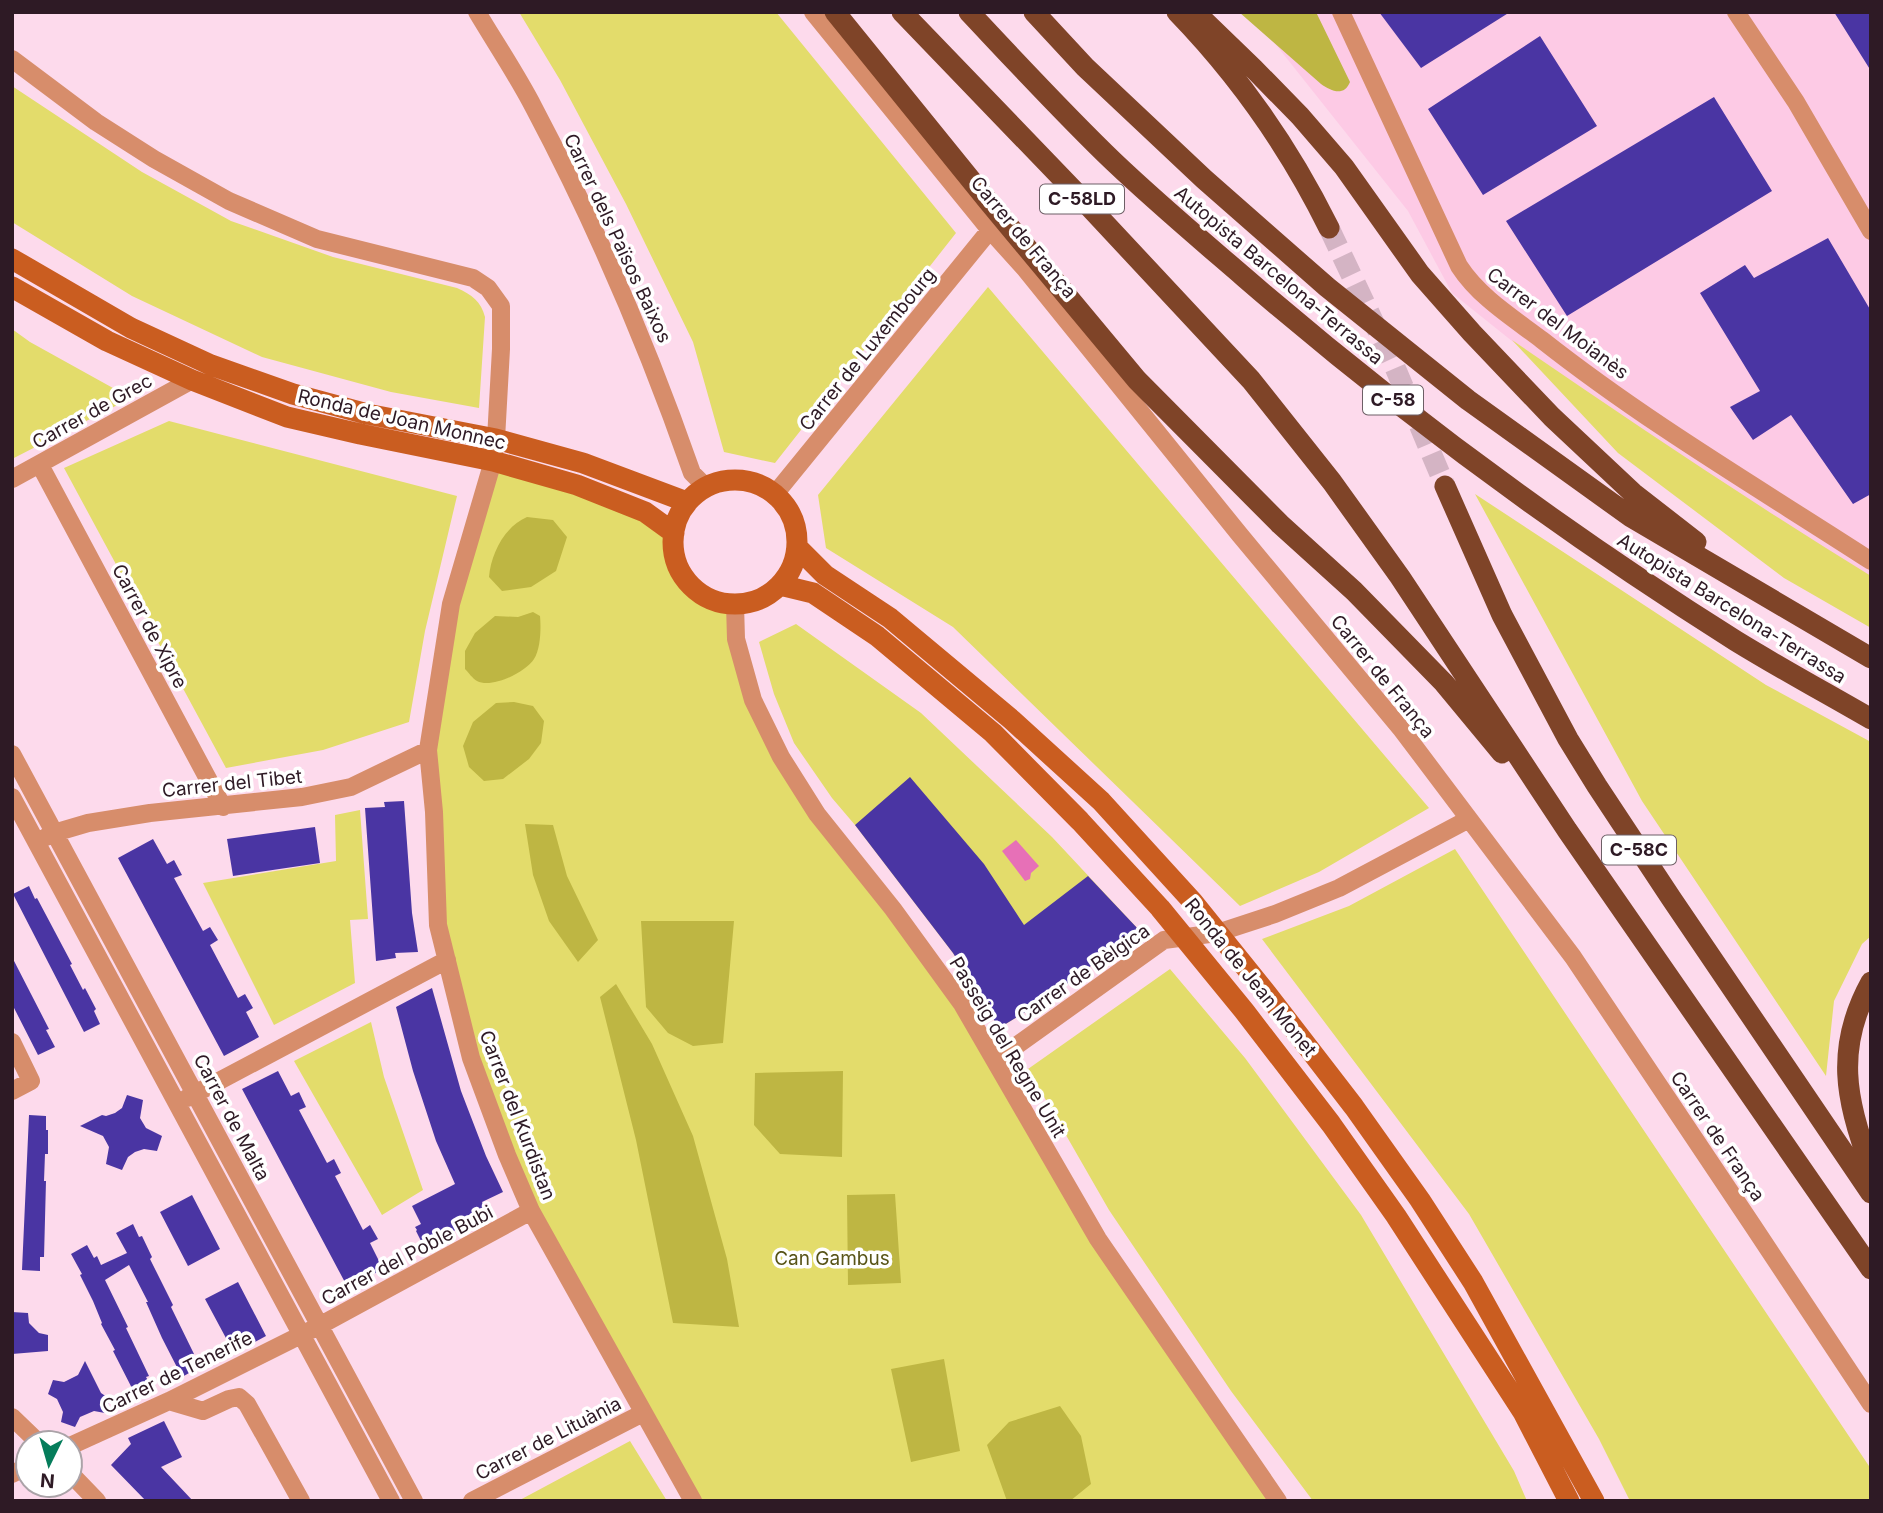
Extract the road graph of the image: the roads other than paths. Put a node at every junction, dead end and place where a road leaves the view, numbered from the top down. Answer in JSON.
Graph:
{"nodes":[{"id":1,"x":477,"y":12,"type":"edge"},
{"id":2,"x":813,"y":12,"type":"edge"},
{"id":3,"x":835,"y":12,"type":"edge"},
{"id":4,"x":902,"y":12,"type":"edge"},
{"id":5,"x":970,"y":12,"type":"edge"},
{"id":6,"x":1034,"y":12,"type":"edge"},
{"id":7,"x":1178,"y":12,"type":"edge"},
{"id":8,"x":1195,"y":12,"type":"edge"},
{"id":9,"x":1341,"y":12,"type":"edge"},
{"id":10,"x":1736,"y":12,"type":"edge"},
{"id":11,"x":12,"y":59,"type":"edge"},
{"id":12,"x":1329,"y":228,"type":"tunnel mouth"},
{"id":13,"x":990,"y":230,"type":"junction"},
{"id":14,"x":1871,"y":231,"type":"edge"},
{"id":15,"x":12,"y":259,"type":"edge"},
{"id":16,"x":12,"y":287,"type":"edge"},
{"id":17,"x":192,"y":380,"type":"junction"},
{"id":18,"x":1251,"y":380,"type":"joint"},
{"id":19,"x":496,"y":439,"type":"junction"},
{"id":20,"x":493,"y":461,"type":"junction"},
{"id":21,"x":40,"y":465,"type":"junction"},
{"id":22,"x":12,"y":479,"type":"edge"},
{"id":23,"x":1445,"y":485,"type":"tunnel mouth"},
{"id":24,"x":706,"y":487,"type":"junction"},
{"id":25,"x":775,"y":494,"type":"junction"},
{"id":26,"x":687,"y":502,"type":"junction"},
{"id":27,"x":674,"y":533,"type":"junction"},
{"id":28,"x":797,"y":547,"type":"junction"},
{"id":29,"x":1871,"y":561,"type":"edge"},
{"id":30,"x":780,"y":585,"type":"junction"},
{"id":31,"x":1767,"y":598,"type":"junction"},
{"id":32,"x":735,"y":604,"type":"junction"},
{"id":33,"x":1871,"y":658,"type":"edge"},
{"id":34,"x":1871,"y":719,"type":"edge"},
{"id":35,"x":428,"y":751,"type":"junction"},
{"id":36,"x":12,"y":754,"type":"edge"},
{"id":37,"x":12,"y":797,"type":"edge"},
{"id":38,"x":223,"y":807,"type":"junction"},
{"id":39,"x":1469,"y":819,"type":"junction"},
{"id":40,"x":1567,"y":830,"type":"junction"},
{"id":41,"x":54,"y":833,"type":"junction"},
{"id":42,"x":37,"y":842,"type":"junction"},
{"id":43,"x":1217,"y":933,"type":"junction"},
{"id":44,"x":1184,"y":937,"type":"junction"},
{"id":45,"x":447,"y":960,"type":"junction"},
{"id":46,"x":1871,"y":982,"type":"edge"},
{"id":47,"x":12,"y":1042,"type":"edge"},
{"id":48,"x":995,"y":1061,"type":"junction"},
{"id":49,"x":12,"y":1091,"type":"edge"},
{"id":50,"x":196,"y":1093,"type":"junction"},
{"id":51,"x":177,"y":1103,"type":"junction"},
{"id":52,"x":1871,"y":1167,"type":"edge"},
{"id":53,"x":1871,"y":1194,"type":"edge"},
{"id":54,"x":531,"y":1211,"type":"junction"},
{"id":55,"x":1871,"y":1269,"type":"edge"},
{"id":56,"x":320,"y":1326,"type":"junction"},
{"id":57,"x":301,"y":1334,"type":"junction"},
{"id":58,"x":169,"y":1401,"type":"junction"},
{"id":59,"x":1871,"y":1404,"type":"edge"},
{"id":60,"x":643,"y":1413,"type":"junction"},
{"id":61,"x":84,"y":1440,"type":"edge"},
{"id":62,"x":84,"y":1488,"type":"edge"},
{"id":63,"x":97,"y":1501,"type":"edge"},
{"id":64,"x":300,"y":1501,"type":"edge"},
{"id":65,"x":391,"y":1501,"type":"edge"},
{"id":66,"x":414,"y":1501,"type":"edge"},
{"id":67,"x":472,"y":1501,"type":"edge"},
{"id":68,"x":693,"y":1501,"type":"edge"},
{"id":69,"x":1278,"y":1501,"type":"edge"},
{"id":70,"x":1569,"y":1501,"type":"edge"},
{"id":71,"x":1594,"y":1501,"type":"edge"}],
"edges":[{"from":1,"to":24,"type":"street","name":"Carrer dels Països Baixos"},
{"from":2,"to":13,"type":"street","name":"Carrer de França"},
{"from":3,"to":40,"type":"highway"},
{"from":4,"to":18,"type":"highway","number":"C-58LD"},
{"from":5,"to":34,"type":"highway","name":"Autopista Barcelona-Terrassa","number":"C-58"},
{"from":6,"to":31,"type":"highway","name":"Autopista Barcelona-Terrassa","number":"C-58"},
{"from":7,"to":12,"type":"highway"},
{"from":8,"to":31,"type":"highway"},
{"from":9,"to":29,"type":"street","name":"Carrer del Moianès"},
{"from":10,"to":14,"type":"street"},
{"from":11,"to":19,"type":"street","name":"Carrer del Kurdistan"},
{"from":13,"to":25,"type":"street","name":"Carrer de Luxembourg"},
{"from":13,"to":39,"type":"street","name":"Carrer de França"},
{"from":15,"to":19,"type":"street","name":"Ronda de Joan Monnec"},
{"from":16,"to":17,"type":"street","name":"Ronda de Joan Monnec"},
{"from":17,"to":20,"type":"street","name":"Ronda de Joan Monnec"},
{"from":17,"to":21,"type":"street","name":"Carrer de Grec"},
{"from":18,"to":40,"type":"highway","number":"C-58C"},
{"from":19,"to":20,"type":"street","name":"Carrer del Kurdistan"},
{"from":19,"to":26,"type":"street","name":"Ronda de Joan Monnec"},
{"from":20,"to":27,"type":"street","name":"Ronda de Joan Monnec"},
{"from":20,"to":35,"type":"street","name":"Carrer del Kurdistan"},
{"from":21,"to":22,"type":"street","name":"Carrer de Grec"},
{"from":21,"to":38,"type":"street","name":"Carrer de Xipre"},
{"from":23,"to":53,"type":"highway","number":"C-58C"},
{"from":24,"to":25,"type":"street"},
{"from":24,"to":26,"type":"street"},
{"from":25,"to":28,"type":"street"},
{"from":26,"to":27,"type":"street"},
{"from":27,"to":32,"type":"street"},
{"from":28,"to":30,"type":"street"},
{"from":28,"to":43,"type":"street","name":"Ronda de Jean Monet"},
{"from":30,"to":32,"type":"street"},
{"from":30,"to":44,"type":"street","name":"Ronda de Jean Monet"},
{"from":31,"to":33,"type":"highway","name":"Autopista Barcelona-Terrassa","number":"C-58"},
{"from":32,"to":48,"type":"street","name":"Passeig del Regne Unit"},
{"from":35,"to":38,"type":"street","name":"Carrer del Tibet"},
{"from":35,"to":45,"type":"street","name":"Carrer del Kurdistan"},
{"from":36,"to":41,"type":"street","name":"Carrer de Malta"},
{"from":37,"to":42,"type":"street"},
{"from":38,"to":41,"type":"street","name":"Carrer del Tibet"},
{"from":39,"to":43,"type":"street","name":"Carrer de Bèlgica"},
{"from":39,"to":59,"type":"street","name":"Carrer de França"},
{"from":40,"to":55,"type":"highway","number":"C-58C"},
{"from":41,"to":42,"type":"street","name":"Carrer del Tibet"},
{"from":41,"to":50,"type":"street","name":"Carrer de Malta"},
{"from":42,"to":51,"type":"street"},
{"from":43,"to":44,"type":"street","name":"Carrer de Bèlgica"},
{"from":43,"to":71,"type":"street","name":"Ronda de Jean Monet"},
{"from":44,"to":48,"type":"street","name":"Carrer de Bèlgica"},
{"from":44,"to":70,"type":"street","name":"Ronda de Jean Monet"},
{"from":45,"to":50,"type":"street"},
{"from":45,"to":54,"type":"street","name":"Carrer del Kurdistan"},
{"from":46,"to":52,"type":"highway"},
{"from":47,"to":49,"type":"street"},
{"from":48,"to":69,"type":"street","name":"Passeig del Regne Unit"},
{"from":50,"to":51,"type":"street"},
{"from":50,"to":56,"type":"street","name":"Carrer de Malta"},
{"from":51,"to":57,"type":"street"},
{"from":54,"to":56,"type":"street","name":"Carrer del Poble Bubi"},
{"from":54,"to":60,"type":"street","name":"Carrer del Kurdistan"},
{"from":56,"to":57,"type":"street","name":"Carrer del Poble Bubi"},
{"from":56,"to":66,"type":"street","name":"Carrer de Malta"},
{"from":57,"to":58,"type":"street","name":"Carrer de Tenerife"},
{"from":57,"to":65,"type":"street"},
{"from":58,"to":61,"type":"street","name":"Carrer de Tenerife"},
{"from":58,"to":64,"type":"street"},
{"from":60,"to":67,"type":"street","name":"Carrer de Lituània"},
{"from":60,"to":68,"type":"street","name":"Carrer del Kurdistan"},
{"from":62,"to":63,"type":"street"}]}
